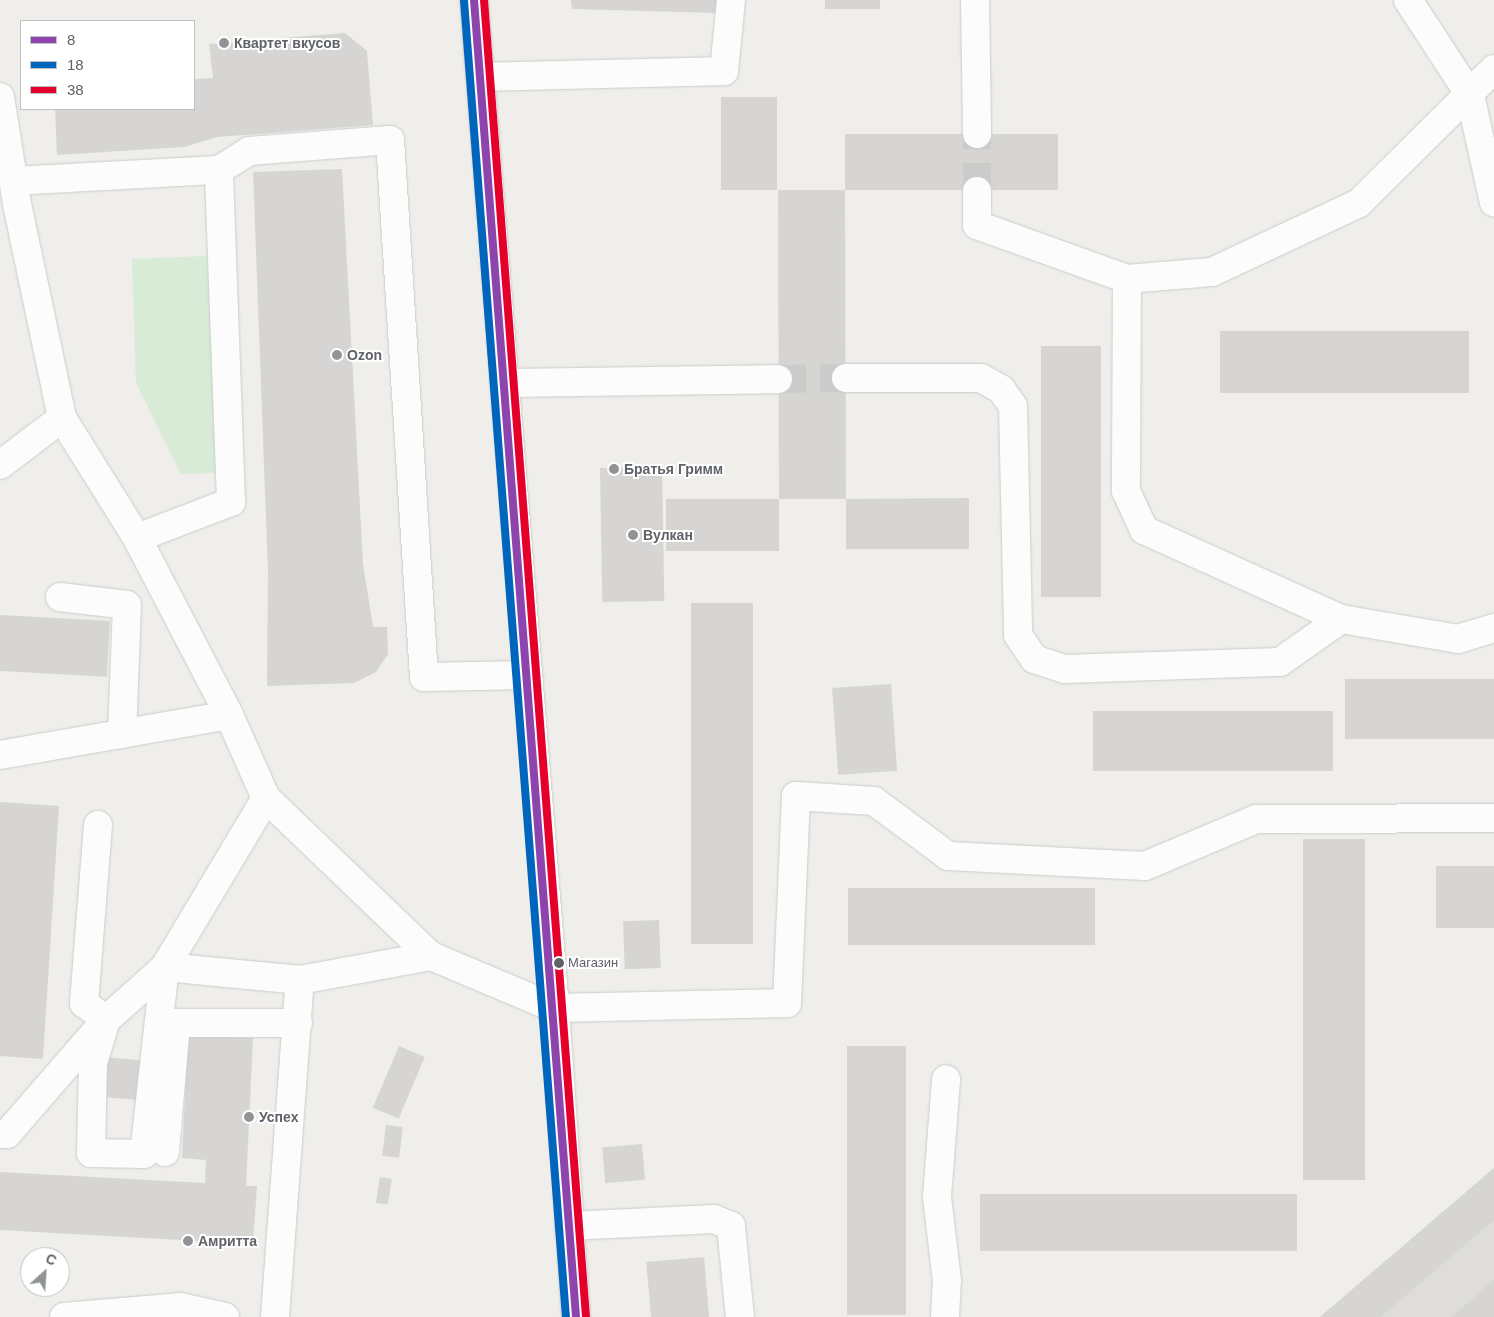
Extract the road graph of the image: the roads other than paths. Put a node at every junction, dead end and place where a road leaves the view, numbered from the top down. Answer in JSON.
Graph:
{"nodes":[{"id":1,"x":474,"y":0,"type":"edge"},
{"id":2,"x":731,"y":0,"type":"edge"},
{"id":3,"x":975,"y":0,"type":"edge"},
{"id":4,"x":1408,"y":0,"type":"edge"},
{"id":5,"x":1494,"y":69,"type":"edge"},
{"id":6,"x":481,"y":77,"type":"junction"},
{"id":7,"x":1470,"y":95,"type":"junction"},
{"id":8,"x":0,"y":97,"type":"edge"},
{"id":9,"x":977,"y":134,"type":"tunnel mouth"},
{"id":10,"x":219,"y":170,"type":"junction"},
{"id":11,"x":977,"y":191,"type":"tunnel mouth"},
{"id":12,"x":10,"y":196,"type":"edge"},
{"id":13,"x":1494,"y":202,"type":"edge"},
{"id":14,"x":1127,"y":279,"type":"junction"},
{"id":15,"x":778,"y":378,"type":"tunnel mouth"},
{"id":16,"x":846,"y":378,"type":"tunnel mouth"},
{"id":17,"x":505,"y":383,"type":"junction"},
{"id":18,"x":62,"y":418,"type":"junction"},
{"id":19,"x":0,"y":466,"type":"edge"},
{"id":20,"x":137,"y":538,"type":"junction"},
{"id":21,"x":60,"y":597,"type":"dead end"},
{"id":22,"x":1342,"y":620,"type":"junction"},
{"id":23,"x":1494,"y":628,"type":"edge"},
{"id":24,"x":528,"y":675,"type":"junction"},
{"id":25,"x":229,"y":715,"type":"junction"},
{"id":26,"x":122,"y":734,"type":"junction"},
{"id":27,"x":0,"y":755,"type":"edge"},
{"id":28,"x":266,"y":798,"type":"junction"},
{"id":29,"x":1494,"y":818,"type":"edge"},
{"id":30,"x":98,"y":825,"type":"dead end"},
{"id":31,"x":431,"y":956,"type":"junction"},
{"id":32,"x":165,"y":967,"type":"junction"},
{"id":33,"x":300,"y":980,"type":"junction"},
{"id":34,"x":555,"y":1008,"type":"junction"},
{"id":35,"x":106,"y":1020,"type":"junction"},
{"id":36,"x":298,"y":1023,"type":"junction"},
{"id":37,"x":946,"y":1080,"type":"dead end"},
{"id":38,"x":0,"y":1134,"type":"edge"},
{"id":39,"x":165,"y":1152,"type":"dead end"},
{"id":40,"x":569,"y":1226,"type":"junction"},
{"id":41,"x":64,"y":1317,"type":"edge"},
{"id":42,"x":225,"y":1317,"type":"edge"},
{"id":43,"x":275,"y":1317,"type":"edge"},
{"id":44,"x":576,"y":1317,"type":"edge"},
{"id":45,"x":740,"y":1317,"type":"edge"},
{"id":46,"x":944,"y":1317,"type":"edge"}],
"edges":[{"from":1,"to":6,"type":"street"},
{"from":2,"to":6,"type":"street"},
{"from":3,"to":9,"type":"street"},
{"from":4,"to":7,"type":"street"},
{"from":5,"to":7,"type":"street"},
{"from":6,"to":17,"type":"street"},
{"from":7,"to":13,"type":"street"},
{"from":7,"to":14,"type":"street"},
{"from":8,"to":12,"type":"street"},
{"from":10,"to":12,"type":"street"},
{"from":10,"to":20,"type":"street"},
{"from":10,"to":24,"type":"street"},
{"from":11,"to":14,"type":"street"},
{"from":12,"to":18,"type":"street"},
{"from":14,"to":22,"type":"street"},
{"from":15,"to":17,"type":"street"},
{"from":16,"to":22,"type":"street"},
{"from":17,"to":24,"type":"street"},
{"from":18,"to":19,"type":"street"},
{"from":18,"to":20,"type":"street"},
{"from":20,"to":25,"type":"street"},
{"from":21,"to":26,"type":"street"},
{"from":22,"to":23,"type":"street"},
{"from":24,"to":34,"type":"street"},
{"from":25,"to":26,"type":"street"},
{"from":25,"to":28,"type":"street"},
{"from":26,"to":27,"type":"street"},
{"from":28,"to":31,"type":"street"},
{"from":28,"to":32,"type":"street"},
{"from":29,"to":34,"type":"street"},
{"from":30,"to":35,"type":"street"},
{"from":31,"to":33,"type":"street"},
{"from":31,"to":34,"type":"street"},
{"from":32,"to":33,"type":"street"},
{"from":32,"to":35,"type":"street"},
{"from":32,"to":35,"type":"street"},
{"from":33,"to":36,"type":"street"},
{"from":34,"to":40,"type":"street"},
{"from":35,"to":38,"type":"street"},
{"from":36,"to":39,"type":"street"},
{"from":36,"to":43,"type":"street"},
{"from":37,"to":46,"type":"street"},
{"from":40,"to":44,"type":"street"},
{"from":40,"to":45,"type":"street"},
{"from":41,"to":42,"type":"street"}]}
